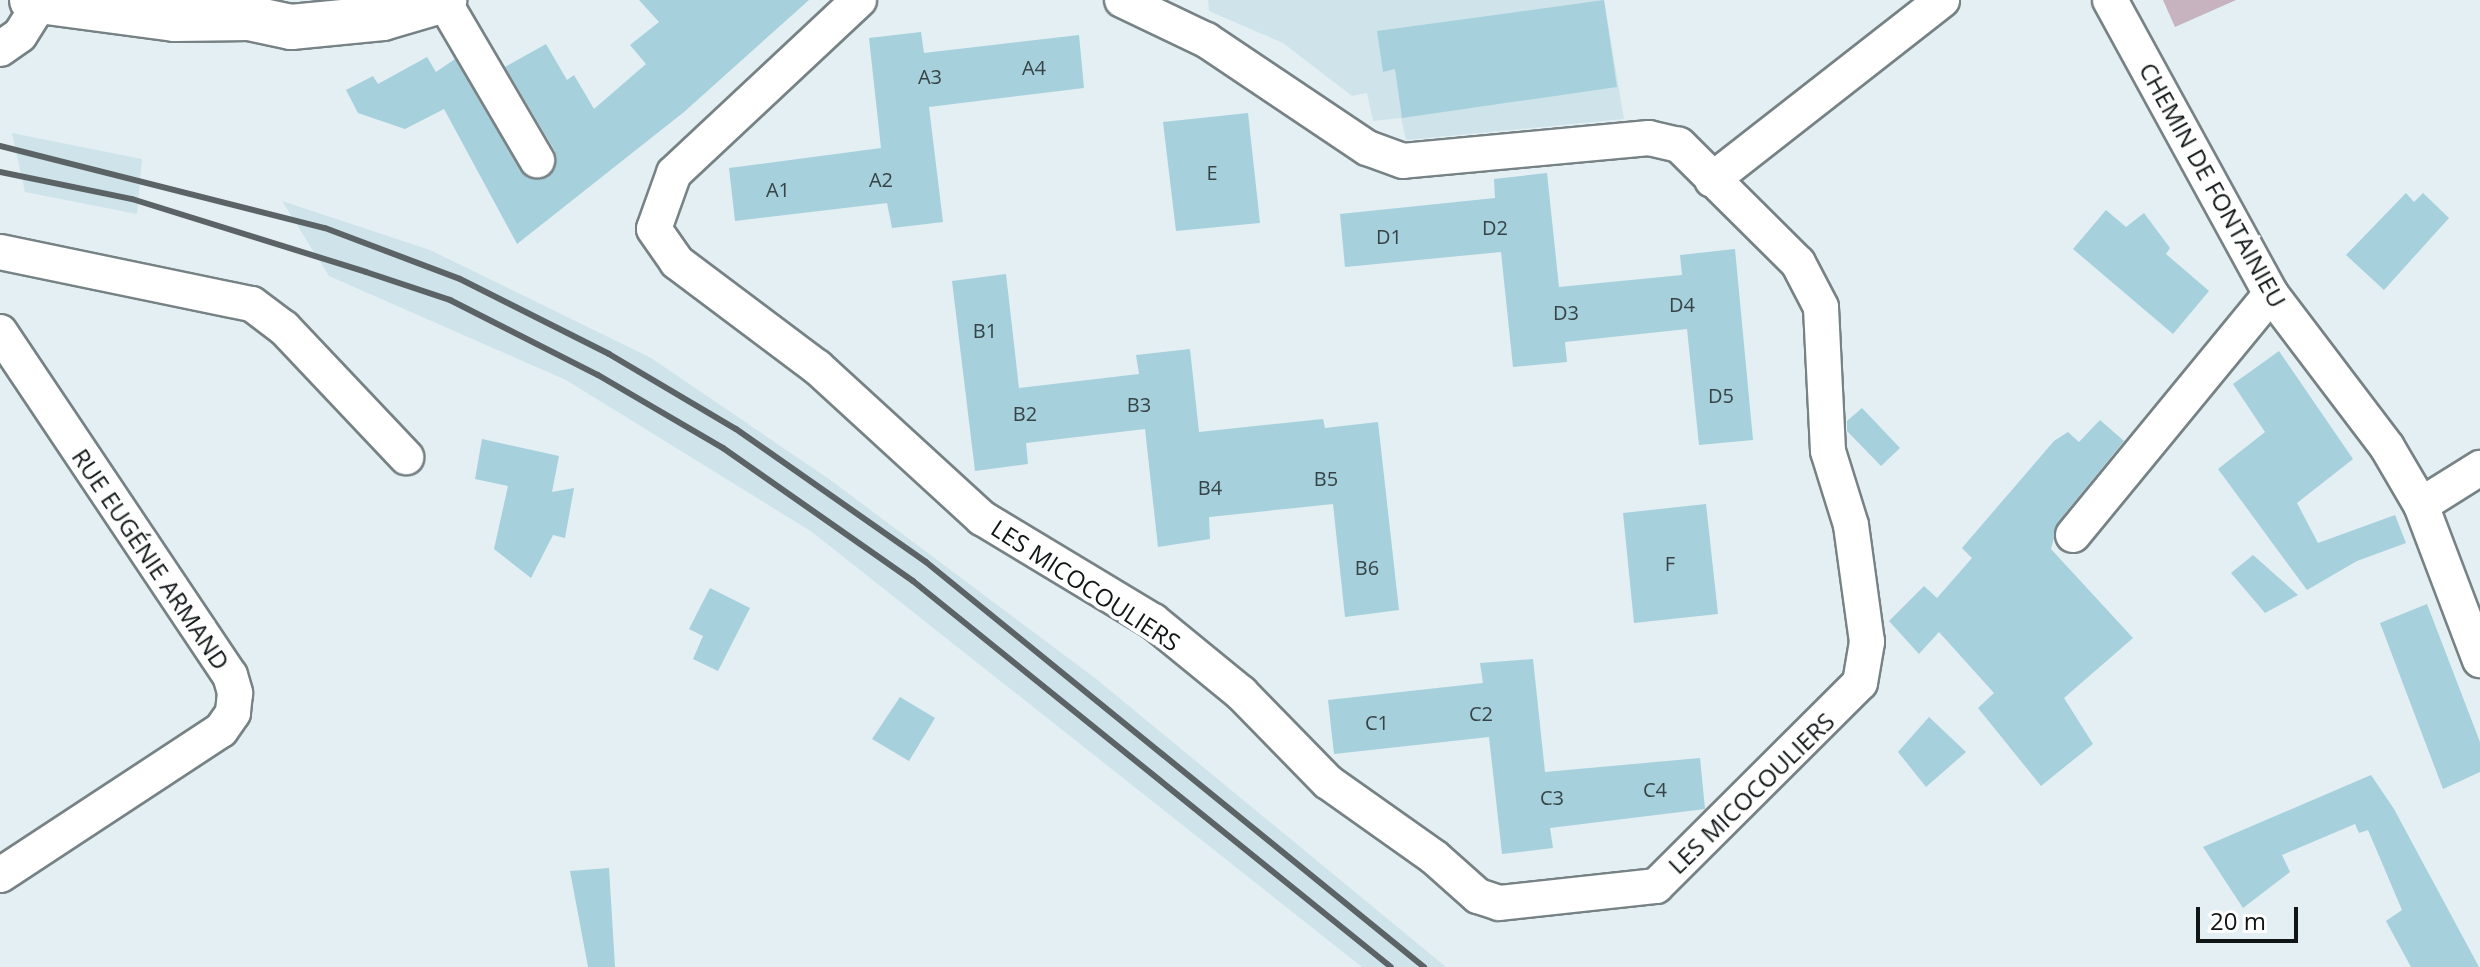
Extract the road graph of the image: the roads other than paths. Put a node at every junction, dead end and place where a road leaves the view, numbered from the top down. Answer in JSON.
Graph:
{"nodes":[{"id":1,"x":38,"y":0,"type":"edge"},
{"id":2,"x":210,"y":0,"type":"edge"},
{"id":3,"x":291,"y":0,"type":"edge"},
{"id":4,"x":443,"y":0,"type":"edge"},
{"id":5,"x":859,"y":0,"type":"edge"},
{"id":6,"x":1122,"y":0,"type":"edge"},
{"id":7,"x":1942,"y":0,"type":"edge"},
{"id":8,"x":2110,"y":0,"type":"edge"},
{"id":9,"x":249,"y":18,"type":"junction"},
{"id":10,"x":0,"y":49,"type":"edge"},
{"id":11,"x":537,"y":160,"type":"dead end"},
{"id":12,"x":1712,"y":180,"type":"junction"},
{"id":13,"x":0,"y":252,"type":"edge"},
{"id":14,"x":2271,"y":294,"type":"junction"},
{"id":15,"x":0,"y":332,"type":"edge"},
{"id":16,"x":406,"y":457,"type":"dead end"},
{"id":17,"x":2480,"y":468,"type":"edge"},
{"id":18,"x":2421,"y":505,"type":"junction"},
{"id":19,"x":2073,"y":535,"type":"dead end"},
{"id":20,"x":2480,"y":660,"type":"edge"},
{"id":21,"x":0,"y":875,"type":"edge"}],
"edges":[{"from":1,"to":9,"type":"main road"},
{"from":1,"to":10,"type":"street"},
{"from":2,"to":9,"type":"street"},
{"from":3,"to":9,"type":"main road"},
{"from":4,"to":9,"type":"main road"},
{"from":4,"to":11,"type":"street"},
{"from":5,"to":12,"type":"street","name":"LES MICOCOULIERS"},
{"from":6,"to":12,"type":"street","name":"LES MICOCOULIERS"},
{"from":7,"to":12,"type":"street"},
{"from":8,"to":14,"type":"street","name":"CHEMIN DE FONTAINIEU"},
{"from":13,"to":16,"type":"street"},
{"from":14,"to":18,"type":"street","name":"CHEMIN DE FONTAINIEU"},
{"from":14,"to":19,"type":"street"},
{"from":15,"to":21,"type":"street","name":"RUE EUGÉNIE ARMAND"},
{"from":17,"to":18,"type":"street"},
{"from":18,"to":20,"type":"street","name":"CHEMIN DE FONTAINIEU"}]}
